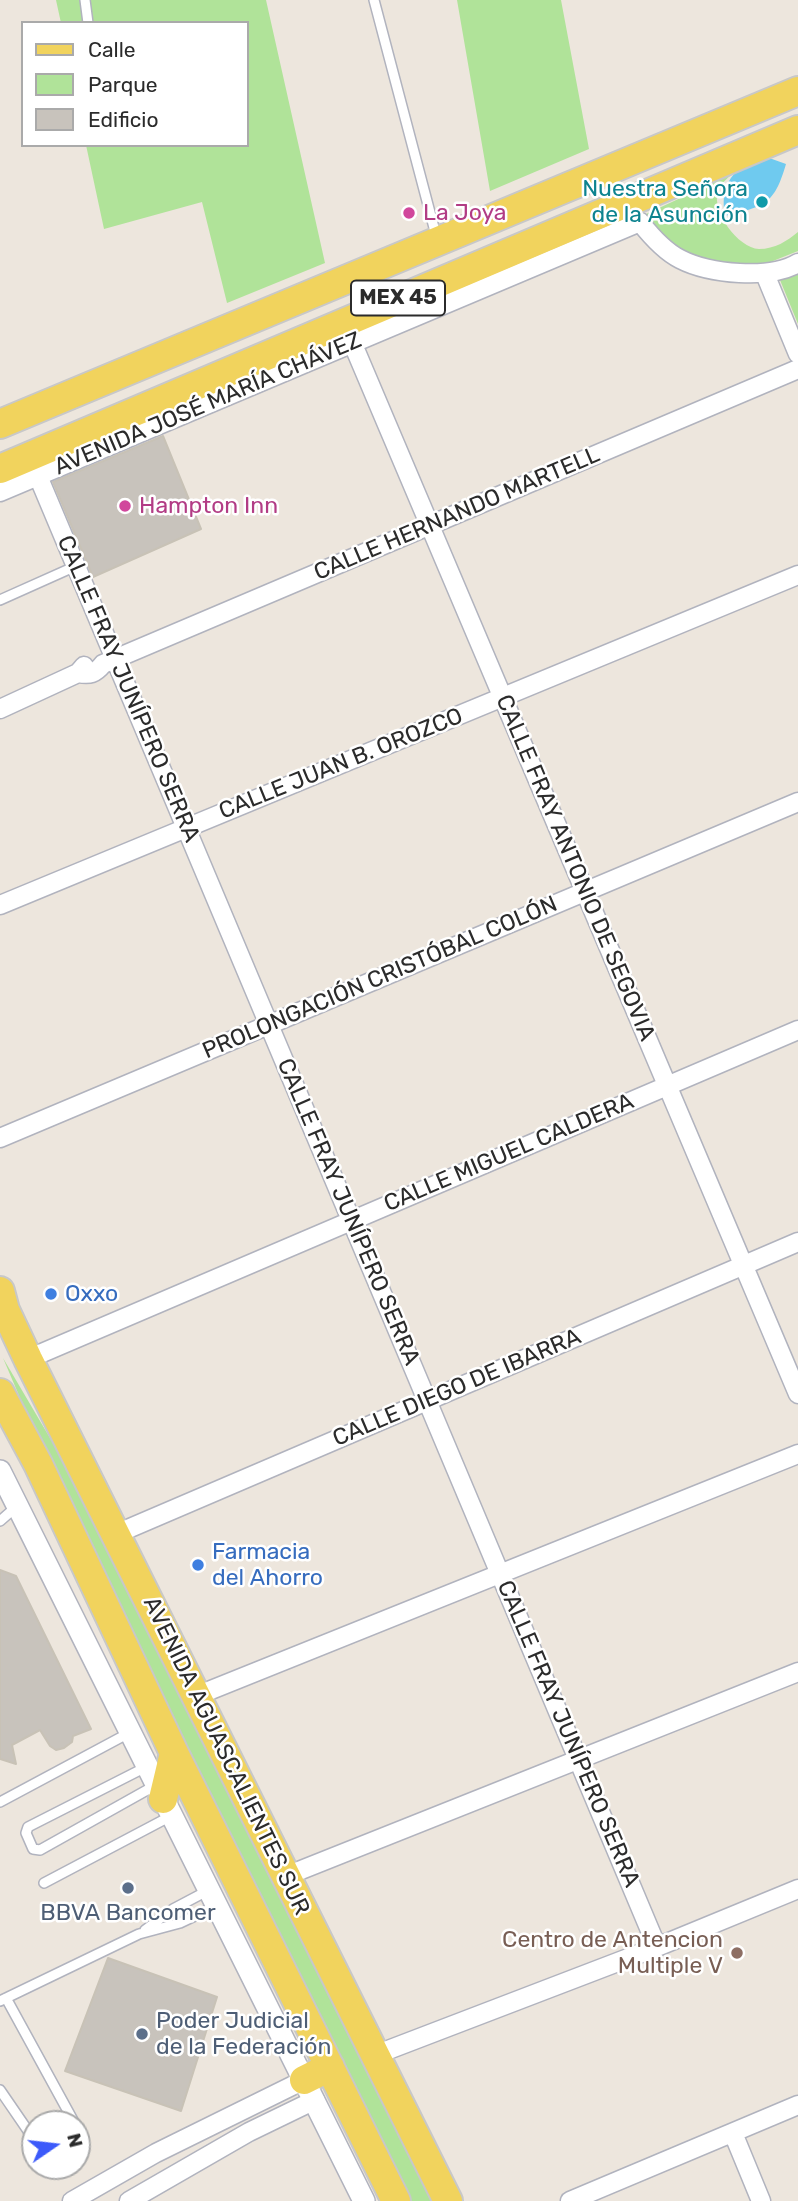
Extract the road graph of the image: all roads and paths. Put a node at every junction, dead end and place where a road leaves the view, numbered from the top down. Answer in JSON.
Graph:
{"nodes":[{"id":1,"x":85,"y":0,"type":"edge"},
{"id":2,"x":374,"y":0,"type":"edge"},
{"id":3,"x":88,"y":21,"type":"edge"},
{"id":4,"x":798,"y":91,"type":"edge"},
{"id":5,"x":798,"y":130,"type":"edge"},
{"id":6,"x":437,"y":242,"type":"junction"},
{"id":7,"x":798,"y":262,"type":"edge"},
{"id":8,"x":765,"y":274,"type":"junction"},
{"id":9,"x":352,"y":342,"type":"junction"},
{"id":10,"x":798,"y":354,"type":"edge"},
{"id":11,"x":798,"y":369,"type":"edge"},
{"id":12,"x":0,"y":424,"type":"edge"},
{"id":13,"x":0,"y":469,"type":"edge"},
{"id":14,"x":38,"y":476,"type":"junction"},
{"id":15,"x":0,"y":492,"type":"edge"},
{"id":16,"x":430,"y":525,"type":"junction"},
{"id":17,"x":76,"y":566,"type":"junction"},
{"id":18,"x":798,"y":575,"type":"edge"},
{"id":19,"x":0,"y":600,"type":"edge"},
{"id":20,"x":109,"y":662,"type":"junction"},
{"id":21,"x":503,"y":697,"type":"junction"},
{"id":22,"x":0,"y":709,"type":"edge"},
{"id":23,"x":798,"y":802,"type":"edge"},
{"id":24,"x":186,"y":828,"type":"junction"},
{"id":25,"x":585,"y":891,"type":"junction"},
{"id":26,"x":0,"y":905,"type":"edge"},
{"id":27,"x":269,"y":1025,"type":"junction"},
{"id":28,"x":798,"y":1030,"type":"edge"},
{"id":29,"x":667,"y":1086,"type":"junction"},
{"id":30,"x":0,"y":1138,"type":"edge"},
{"id":31,"x":351,"y":1220,"type":"junction"},
{"id":32,"x":798,"y":1242,"type":"edge"},
{"id":33,"x":744,"y":1266,"type":"junction"},
{"id":34,"x":2,"y":1301,"type":"edge"},
{"id":35,"x":28,"y":1359,"type":"junction"},
{"id":36,"x":0,"y":1375,"type":"edge"},
{"id":37,"x":0,"y":1393,"type":"edge"},
{"id":38,"x":798,"y":1394,"type":"edge"},
{"id":39,"x":427,"y":1400,"type":"junction"},
{"id":40,"x":798,"y":1454,"type":"edge"},
{"id":41,"x":38,"y":1464,"type":"junction"},
{"id":42,"x":0,"y":1471,"type":"edge"},
{"id":43,"x":17,"y":1506,"type":"junction"},
{"id":44,"x":0,"y":1521,"type":"edge"},
{"id":45,"x":116,"y":1534,"type":"junction"},
{"id":46,"x":500,"y":1572,"type":"junction"},
{"id":47,"x":798,"y":1672,"type":"edge"},
{"id":48,"x":196,"y":1696,"type":"junction"},
{"id":49,"x":129,"y":1733,"type":"junction"},
{"id":50,"x":174,"y":1753,"type":"junction"},
{"id":51,"x":578,"y":1759,"type":"junction"},
{"id":52,"x":159,"y":1792,"type":"junction"},
{"id":53,"x":0,"y":1802,"type":"edge"},
{"id":54,"x":286,"y":1876,"type":"junction"},
{"id":55,"x":44,"y":1883,"type":"dead end"},
{"id":56,"x":798,"y":1889,"type":"edge"},
{"id":57,"x":213,"y":1898,"type":"junction"},
{"id":58,"x":139,"y":1934,"type":"junction"},
{"id":59,"x":657,"y":1947,"type":"junction"},
{"id":60,"x":3,"y":1999,"type":"edge"},
{"id":61,"x":375,"y":2054,"type":"junction"},
{"id":62,"x":330,"y":2067,"type":"junction"},
{"id":63,"x":0,"y":2090,"type":"edge"},
{"id":64,"x":309,"y":2090,"type":"junction"},
{"id":65,"x":798,"y":2105,"type":"edge"},
{"id":66,"x":67,"y":2110,"type":"edge"},
{"id":67,"x":21,"y":2121,"type":"edge"},
{"id":68,"x":733,"y":2133,"type":"junction"},
{"id":69,"x":72,"y":2201,"type":"edge"},
{"id":70,"x":129,"y":2201,"type":"edge"},
{"id":71,"x":364,"y":2201,"type":"edge"},
{"id":72,"x":396,"y":2201,"type":"edge"},
{"id":73,"x":448,"y":2201,"type":"edge"},
{"id":74,"x":570,"y":2201,"type":"edge"},
{"id":75,"x":761,"y":2201,"type":"edge"}],
"edges":[{"from":1,"to":3,"type":"lane"},
{"from":2,"to":6,"type":"lane"},
{"from":4,"to":6,"type":"main road","number":"MEX 45"},
{"from":5,"to":13,"type":"main road","name":"AVENIDA JOSÉ MARÍA CHÁVEZ","number":"MEX 45"},
{"from":6,"to":12,"type":"main road","number":"MEX 45"},
{"from":7,"to":8,"type":"street","name":"AVENIDA JOSÉ MARÍA CHÁVEZ"},
{"from":8,"to":9,"type":"street","name":"AVENIDA JOSÉ MARÍA CHÁVEZ"},
{"from":8,"to":10,"type":"street"},
{"from":9,"to":14,"type":"street","name":"AVENIDA JOSÉ MARÍA CHÁVEZ"},
{"from":9,"to":16,"type":"street","name":"CALLE FRAY ANTONIO DE SEGOVIA"},
{"from":11,"to":16,"type":"street","name":"CALLE HERNANDO MARTELL"},
{"from":14,"to":15,"type":"street","name":"AVENIDA JOSÉ MARÍA CHÁVEZ"},
{"from":14,"to":17,"type":"street","name":"CALLE FRAY JUNÍPERO SERRA"},
{"from":16,"to":20,"type":"street","name":"CALLE HERNANDO MARTELL"},
{"from":16,"to":21,"type":"street","name":"CALLE FRAY ANTONIO DE SEGOVIA"},
{"from":17,"to":19,"type":"lane"},
{"from":17,"to":20,"type":"street","name":"CALLE FRAY JUNÍPERO SERRA"},
{"from":18,"to":21,"type":"street","name":"CALLE JUAN B. OROZCO"},
{"from":20,"to":22,"type":"street","name":"CALLE HERNANDO MARTELL"},
{"from":20,"to":24,"type":"street","name":"CALLE FRAY JUNÍPERO SERRA"},
{"from":21,"to":24,"type":"street","name":"CALLE JUAN B. OROZCO"},
{"from":21,"to":25,"type":"street","name":"CALLE FRAY ANTONIO DE SEGOVIA"},
{"from":23,"to":25,"type":"street","name":"PROLONGACIÓN CRISTÓBAL COLÓN"},
{"from":24,"to":26,"type":"street","name":"CALLE JUAN B. OROZCO"},
{"from":24,"to":27,"type":"street","name":"CALLE FRAY JUNÍPERO SERRA"},
{"from":25,"to":27,"type":"street","name":"PROLONGACIÓN CRISTÓBAL COLÓN"},
{"from":25,"to":29,"type":"street","name":"CALLE FRAY ANTONIO DE SEGOVIA"},
{"from":27,"to":30,"type":"street","name":"PROLONGACIÓN CRISTÓBAL COLÓN"},
{"from":27,"to":31,"type":"street","name":"CALLE FRAY JUNÍPERO SERRA"},
{"from":28,"to":29,"type":"street","name":"CALLE MIGUEL CALDERA"},
{"from":29,"to":31,"type":"street","name":"CALLE MIGUEL CALDERA"},
{"from":29,"to":33,"type":"street","name":"CALLE FRAY ANTONIO DE SEGOVIA"},
{"from":31,"to":35,"type":"street","name":"CALLE MIGUEL CALDERA"},
{"from":31,"to":39,"type":"street","name":"CALLE FRAY JUNÍPERO SERRA"},
{"from":32,"to":33,"type":"street","name":"CALLE DIEGO DE IBARRA"},
{"from":33,"to":38,"type":"street","name":"CALLE FRAY ANTONIO DE SEGOVIA"},
{"from":33,"to":39,"type":"street","name":"CALLE DIEGO DE IBARRA"},
{"from":34,"to":35,"type":"main road","name":"AVENIDA AGUASCALIENTES SUR"},
{"from":35,"to":45,"type":"main road","name":"AVENIDA AGUASCALIENTES SUR"},
{"from":36,"to":41,"type":"main road","name":"AVENIDA AGUASCALIENTES SUR"},
{"from":37,"to":41,"type":"main road","name":"AVENIDA AGUASCALIENTES SUR"},
{"from":39,"to":45,"type":"street","name":"CALLE DIEGO DE IBARRA"},
{"from":39,"to":46,"type":"street","name":"CALLE FRAY JUNÍPERO SERRA"},
{"from":40,"to":46,"type":"street"},
{"from":41,"to":50,"type":"main road","name":"AVENIDA AGUASCALIENTES SUR"},
{"from":42,"to":43,"type":"street"},
{"from":43,"to":44,"type":"lane"},
{"from":43,"to":49,"type":"street"},
{"from":45,"to":48,"type":"main road","name":"AVENIDA AGUASCALIENTES SUR"},
{"from":46,"to":48,"type":"street"},
{"from":46,"to":51,"type":"street","name":"CALLE FRAY JUNÍPERO SERRA"},
{"from":47,"to":51,"type":"street"},
{"from":48,"to":54,"type":"main road","name":"AVENIDA AGUASCALIENTES SUR"},
{"from":49,"to":52,"type":"street"},
{"from":49,"to":53,"type":"lane"},
{"from":50,"to":52,"type":"main road"},
{"from":50,"to":62,"type":"main road","name":"AVENIDA AGUASCALIENTES SUR"},
{"from":51,"to":54,"type":"street"},
{"from":51,"to":59,"type":"street","name":"CALLE FRAY JUNÍPERO SERRA"},
{"from":52,"to":52,"type":"lane"},
{"from":52,"to":55,"type":"lane"},
{"from":52,"to":57,"type":"street"},
{"from":54,"to":61,"type":"main road","name":"AVENIDA AGUASCALIENTES SUR"},
{"from":56,"to":59,"type":"street"},
{"from":57,"to":58,"type":"lane"},
{"from":57,"to":58,"type":"lane"},
{"from":57,"to":64,"type":"street"},
{"from":58,"to":60,"type":"lane"},
{"from":59,"to":61,"type":"street"},
{"from":60,"to":66,"type":"lane"},
{"from":61,"to":73,"type":"main road","name":"AVENIDA AGUASCALIENTES SUR"},
{"from":62,"to":64,"type":"main road"},
{"from":62,"to":72,"type":"main road","name":"AVENIDA AGUASCALIENTES SUR"},
{"from":63,"to":67,"type":"lane"},
{"from":64,"to":69,"type":"street"},
{"from":64,"to":70,"type":"street"},
{"from":64,"to":71,"type":"street"},
{"from":65,"to":68,"type":"street"},
{"from":68,"to":74,"type":"street"},
{"from":68,"to":75,"type":"street"}]}
